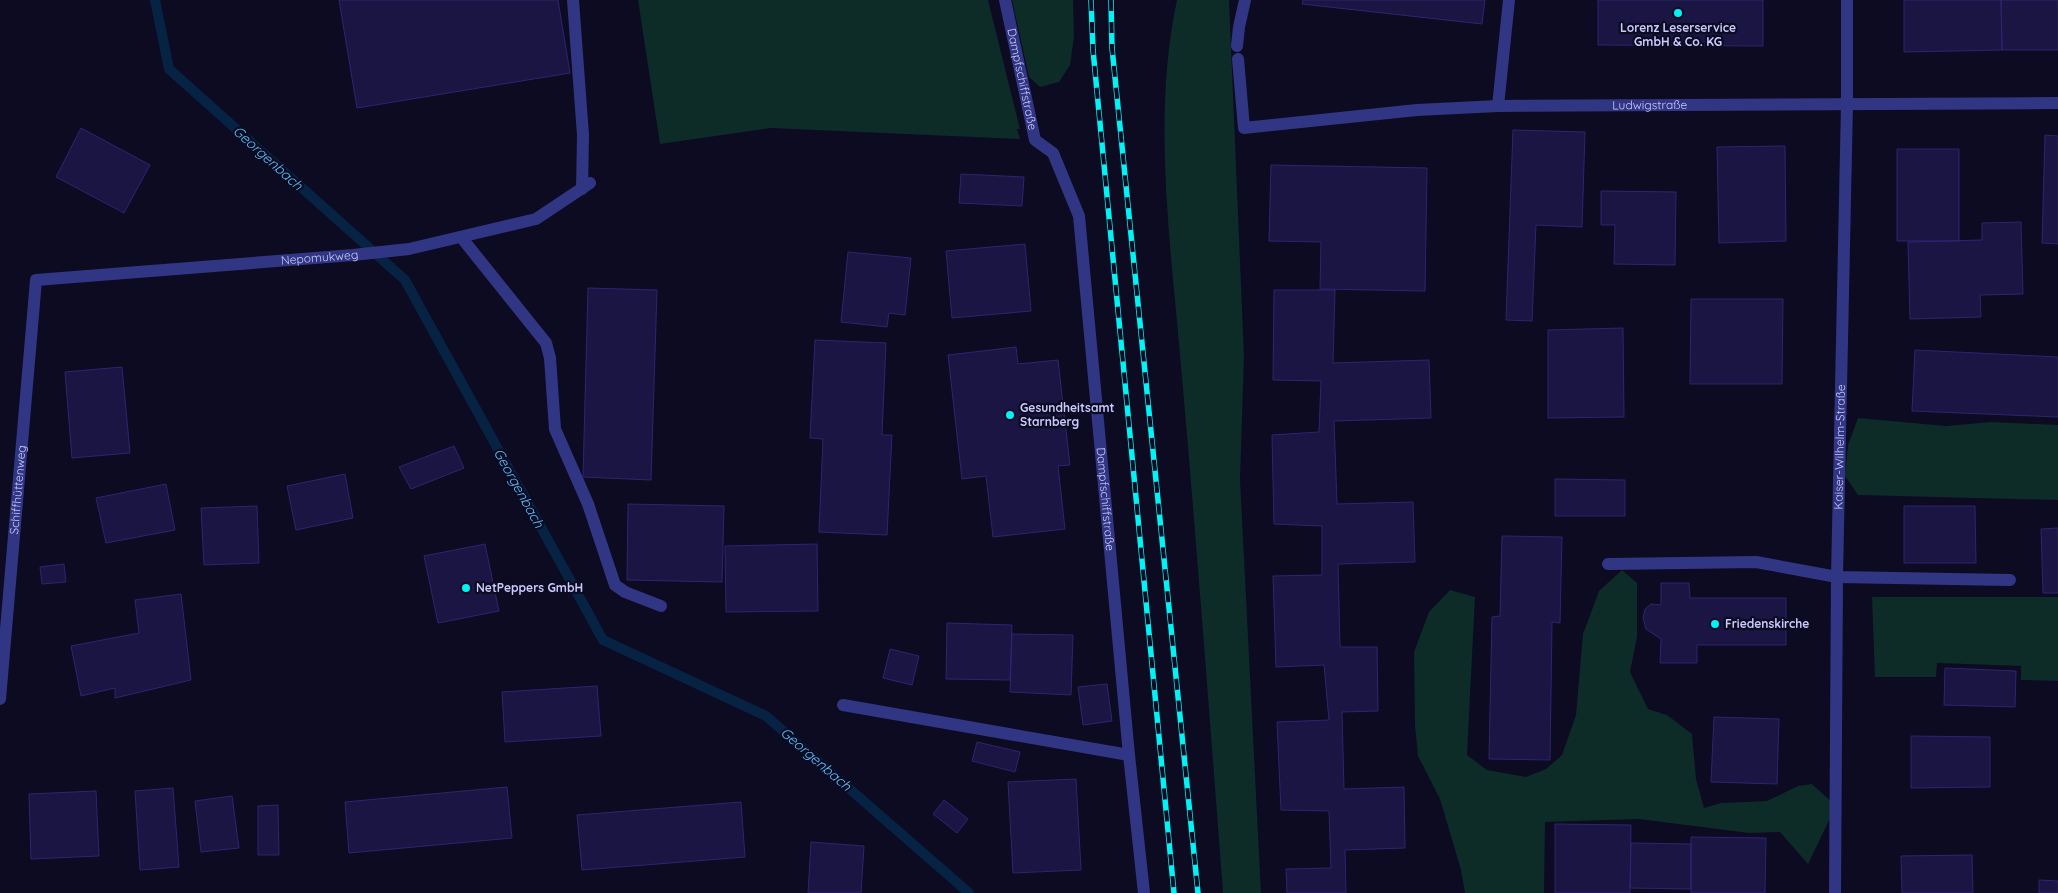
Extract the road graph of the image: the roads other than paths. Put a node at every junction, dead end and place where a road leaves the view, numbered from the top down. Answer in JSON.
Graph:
{"nodes":[{"id":1,"x":573,"y":0,"type":"edge"},
{"id":2,"x":1005,"y":0,"type":"edge"},
{"id":3,"x":1246,"y":0,"type":"edge"},
{"id":4,"x":1509,"y":0,"type":"edge"},
{"id":5,"x":1847,"y":0,"type":"edge"},
{"id":6,"x":1237,"y":46,"type":"dead end"},
{"id":7,"x":1238,"y":59,"type":"dead end"},
{"id":8,"x":2058,"y":103,"type":"edge"},
{"id":9,"x":1847,"y":104,"type":"junction"},
{"id":10,"x":1498,"y":106,"type":"junction"},
{"id":11,"x":461,"y":237,"type":"junction"},
{"id":12,"x":36,"y":280,"type":"joint"},
{"id":13,"x":1608,"y":564,"type":"dead end"},
{"id":14,"x":1837,"y":577,"type":"junction"},
{"id":15,"x":2010,"y":580,"type":"dead end"},
{"id":16,"x":661,"y":606,"type":"dead end"},
{"id":17,"x":0,"y":699,"type":"edge"},
{"id":18,"x":843,"y":705,"type":"dead end"},
{"id":19,"x":1129,"y":755,"type":"junction"},
{"id":20,"x":1144,"y":893,"type":"edge"},
{"id":21,"x":1835,"y":893,"type":"edge"}],
"edges":[{"from":1,"to":11,"type":"street","name":"Nepomukweg"},
{"from":2,"to":19,"type":"street","name":"Dampfschiffstraße"},
{"from":3,"to":6,"type":"street"},
{"from":4,"to":10,"type":"street"},
{"from":5,"to":9,"type":"street","name":"Kaiser-Wilhelm-Straße"},
{"from":7,"to":10,"type":"street","name":"Ludwigstraße"},
{"from":8,"to":9,"type":"street","name":"Ludwigstraße"},
{"from":9,"to":10,"type":"street","name":"Ludwigstraße"},
{"from":9,"to":14,"type":"street","name":"Kaiser-Wilhelm-Straße"},
{"from":11,"to":12,"type":"street","name":"Nepomukweg"},
{"from":11,"to":16,"type":"street"},
{"from":12,"to":17,"type":"street","name":"Schiffhüttenweg"},
{"from":13,"to":14,"type":"street"},
{"from":14,"to":15,"type":"street"},
{"from":14,"to":21,"type":"street","name":"Kaiser-Wilhelm-Straße"},
{"from":18,"to":19,"type":"street"},
{"from":19,"to":20,"type":"street","name":"Dampfschiffstraße"}]}
